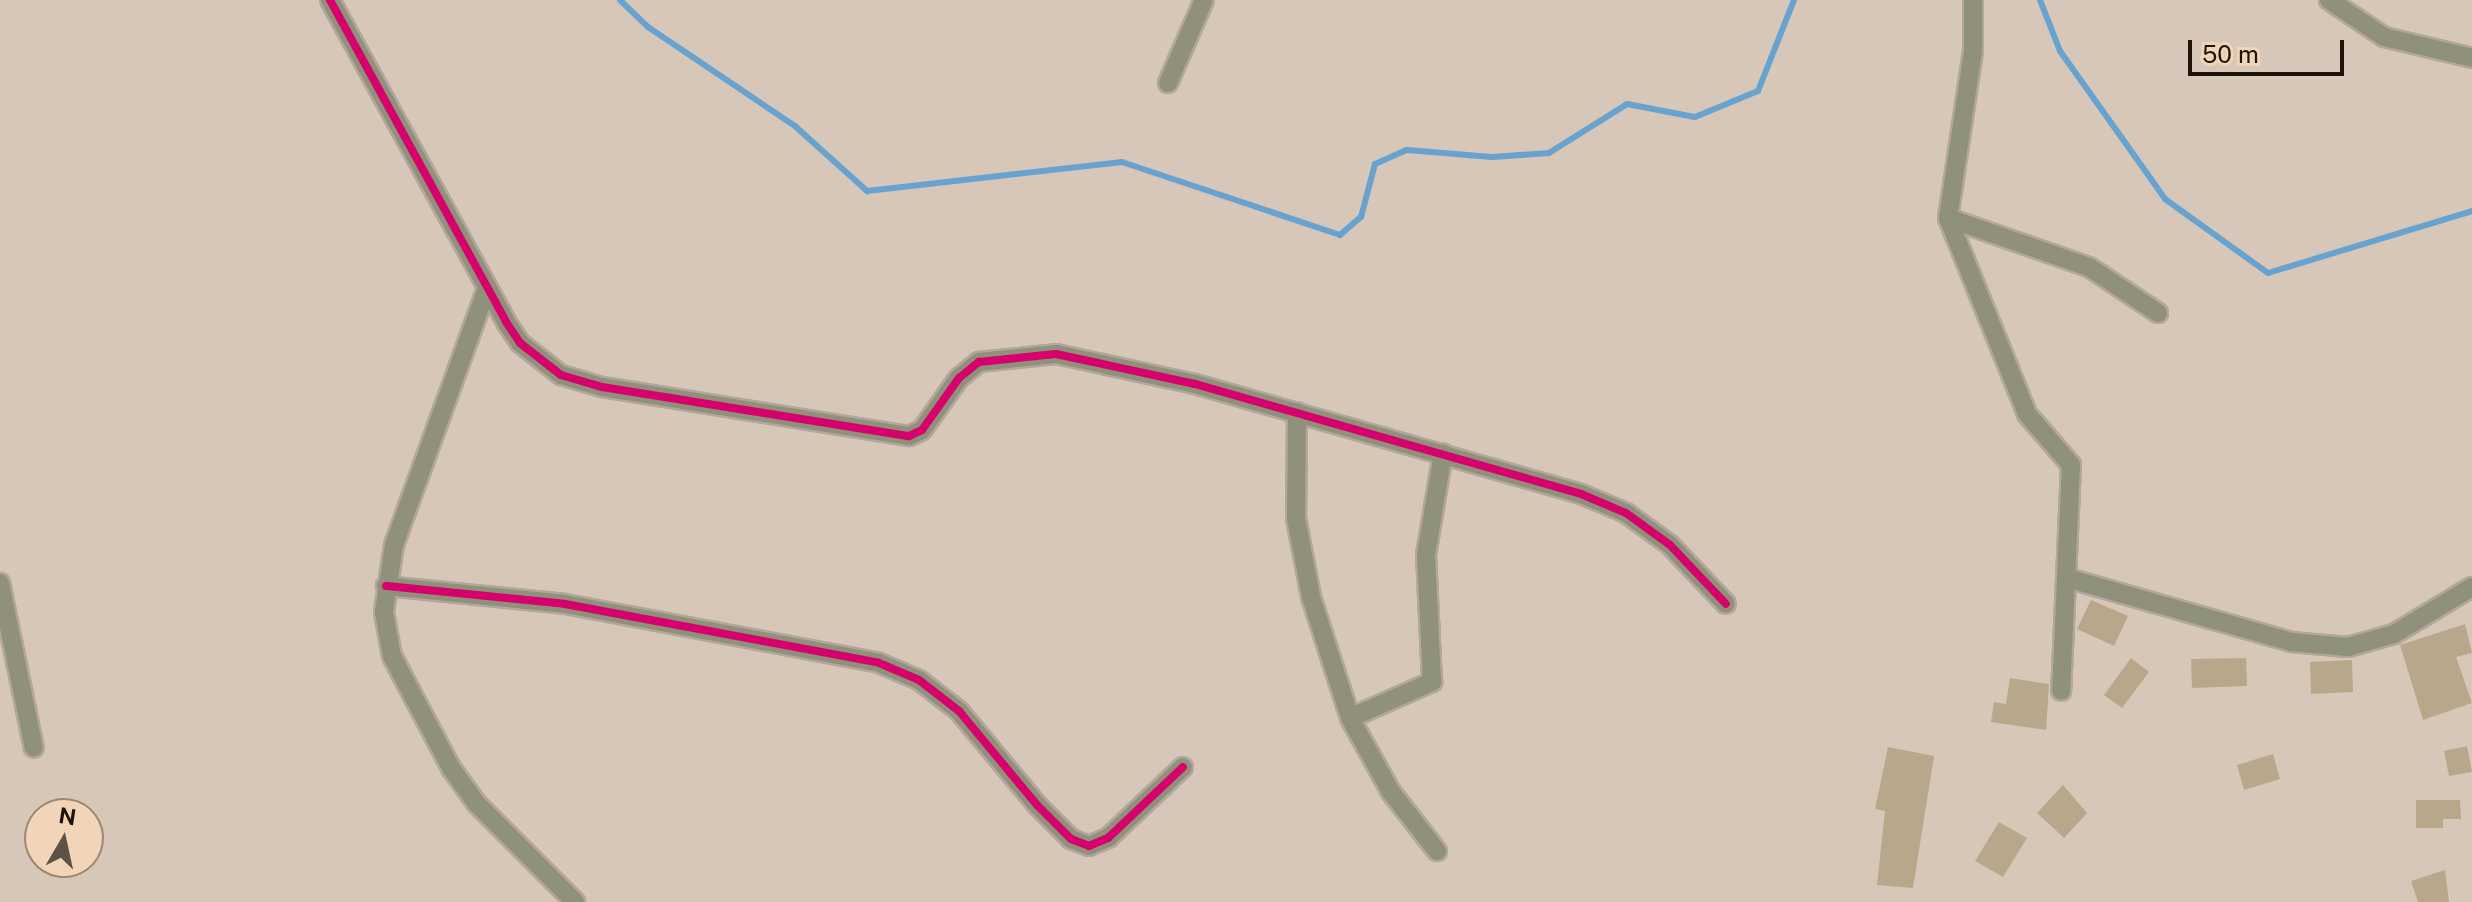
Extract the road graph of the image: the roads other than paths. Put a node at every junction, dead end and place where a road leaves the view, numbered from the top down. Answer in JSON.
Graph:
{"nodes":[{"id":1,"x":330,"y":0,"type":"edge"},
{"id":2,"x":1204,"y":0,"type":"edge"},
{"id":3,"x":1973,"y":0,"type":"edge"},
{"id":4,"x":2329,"y":0,"type":"edge"},
{"id":5,"x":2472,"y":58,"type":"edge"},
{"id":6,"x":1168,"y":83,"type":"dead end"},
{"id":7,"x":1948,"y":218,"type":"junction"},
{"id":8,"x":487,"y":288,"type":"junction"},
{"id":9,"x":2158,"y":313,"type":"dead end"},
{"id":10,"x":1297,"y":412,"type":"junction"},
{"id":11,"x":1443,"y":453,"type":"junction"},
{"id":12,"x":2067,"y":578,"type":"junction"},
{"id":13,"x":0,"y":583,"type":"edge"},
{"id":14,"x":386,"y":586,"type":"junction"},
{"id":15,"x":2472,"y":587,"type":"edge"},
{"id":16,"x":1726,"y":604,"type":"dead end"},
{"id":17,"x":2061,"y":691,"type":"dead end"},
{"id":18,"x":1350,"y":718,"type":"junction"},
{"id":19,"x":34,"y":748,"type":"dead end"},
{"id":20,"x":1183,"y":767,"type":"dead end"},
{"id":21,"x":1437,"y":851,"type":"dead end"},
{"id":22,"x":575,"y":902,"type":"edge"}],
"edges":[{"from":1,"to":8,"type":"street"},
{"from":2,"to":6,"type":"street"},
{"from":3,"to":7,"type":"street"},
{"from":4,"to":5,"type":"street"},
{"from":7,"to":9,"type":"street"},
{"from":7,"to":12,"type":"street"},
{"from":8,"to":10,"type":"street"},
{"from":8,"to":14,"type":"street"},
{"from":10,"to":11,"type":"street"},
{"from":10,"to":18,"type":"street"},
{"from":11,"to":16,"type":"street"},
{"from":11,"to":18,"type":"street"},
{"from":12,"to":15,"type":"street"},
{"from":12,"to":17,"type":"street"},
{"from":13,"to":19,"type":"street"},
{"from":14,"to":20,"type":"street"},
{"from":14,"to":22,"type":"street"},
{"from":18,"to":21,"type":"street"}]}
